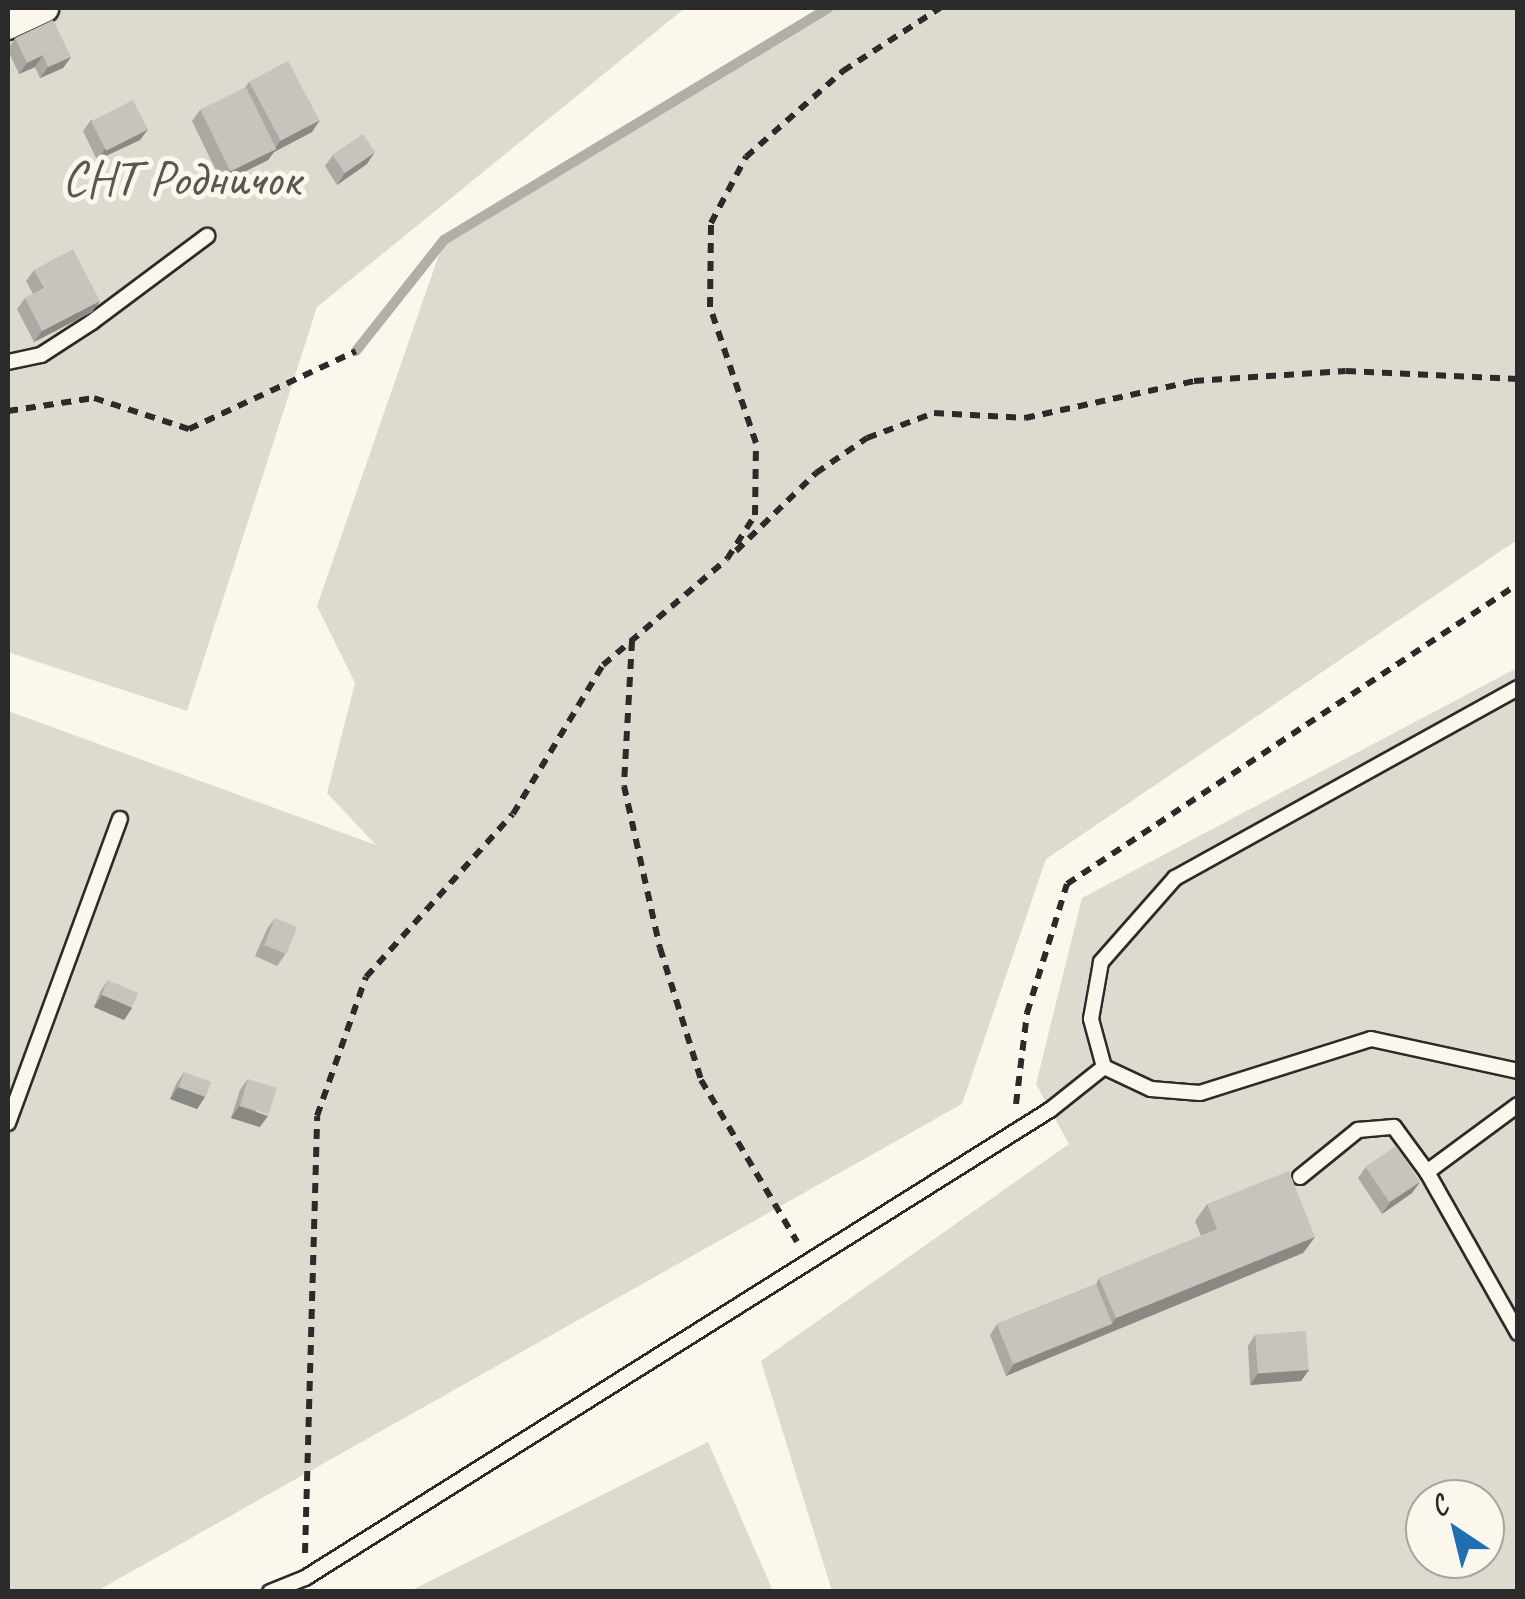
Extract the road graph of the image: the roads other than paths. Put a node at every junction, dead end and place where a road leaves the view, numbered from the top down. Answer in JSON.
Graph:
{"nodes":[{"id":1,"x":44,"y":8,"type":"edge"},
{"id":2,"x":8,"y":26,"type":"edge"},
{"id":3,"x":206,"y":236,"type":"dead end"},
{"id":4,"x":8,"y":362,"type":"edge"},
{"id":5,"x":1518,"y":688,"type":"edge"},
{"id":6,"x":120,"y":819,"type":"dead end"},
{"id":7,"x":1104,"y":1067,"type":"junction"},
{"id":8,"x":1518,"y":1071,"type":"edge"},
{"id":9,"x":1518,"y":1106,"type":"edge"},
{"id":10,"x":8,"y":1123,"type":"edge"},
{"id":11,"x":1427,"y":1172,"type":"junction"},
{"id":12,"x":1300,"y":1177,"type":"dead end"},
{"id":13,"x":1518,"y":1333,"type":"edge"},
{"id":14,"x":270,"y":1592,"type":"edge"}],
"edges":[{"from":1,"to":2,"type":"street"},
{"from":3,"to":4,"type":"lane"},
{"from":5,"to":7,"type":"lane"},
{"from":6,"to":10,"type":"lane"},
{"from":7,"to":8,"type":"lane"},
{"from":7,"to":14,"type":"lane"},
{"from":9,"to":11,"type":"lane"},
{"from":11,"to":12,"type":"lane"},
{"from":11,"to":13,"type":"lane"}]}
